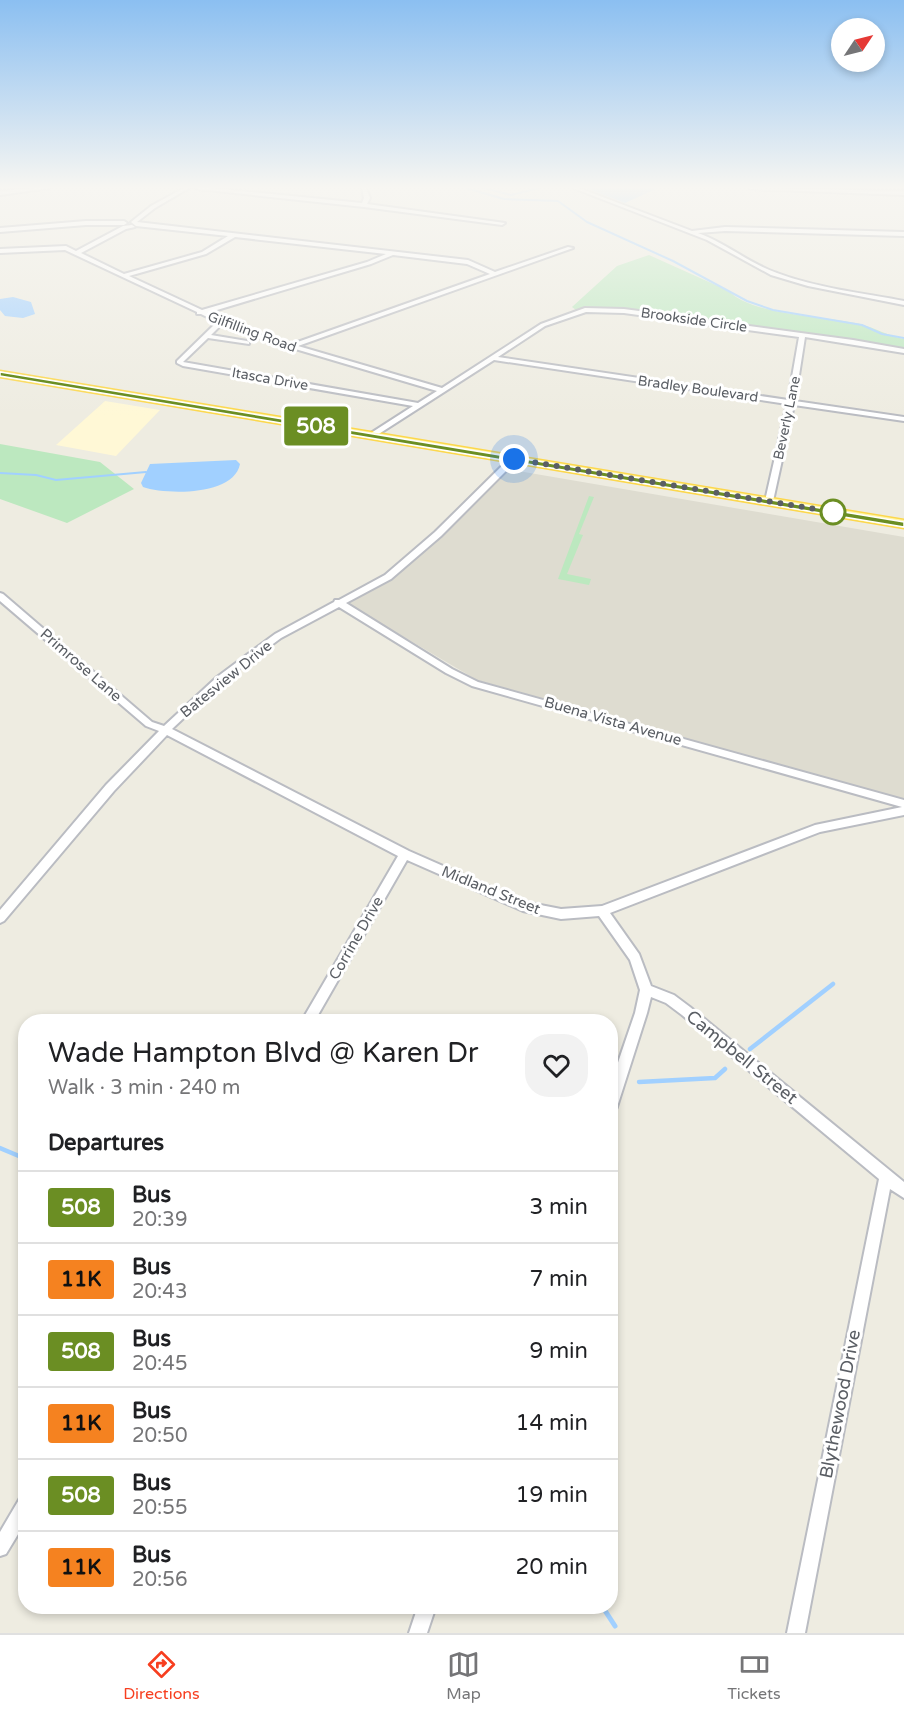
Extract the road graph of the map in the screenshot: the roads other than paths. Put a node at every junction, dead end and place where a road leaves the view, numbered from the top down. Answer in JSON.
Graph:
{"nodes":[{"id":1,"x":98,"y":264,"type":"edge"},
{"id":2,"x":164,"y":264,"type":"edge"},
{"id":3,"x":365,"y":264,"type":"edge"},
{"id":4,"x":473,"y":264,"type":"edge"},
{"id":5,"x":523,"y":264,"type":"edge"},
{"id":6,"x":752,"y":264,"type":"edge"},
{"id":7,"x":494,"y":274,"type":"junction"},
{"id":8,"x":122,"y":276,"type":"junction"},
{"id":9,"x":903,"y":302,"type":"edge"},
{"id":10,"x":199,"y":313,"type":"junction"},
{"id":11,"x":220,"y":323,"type":"junction"},
{"id":12,"x":802,"y":335,"type":"junction"},
{"id":13,"x":206,"y":336,"type":"junction"},
{"id":14,"x":247,"y":343,"type":"dead end"},
{"id":15,"x":289,"y":347,"type":"junction"},
{"id":16,"x":904,"y":351,"type":"edge"},
{"id":17,"x":493,"y":358,"type":"junction"},
{"id":18,"x":0,"y":374,"type":"edge"},
{"id":19,"x":441,"y":390,"type":"junction"},
{"id":20,"x":791,"y":403,"type":"junction"},
{"id":21,"x":418,"y":405,"type":"junction"},
{"id":22,"x":904,"y":419,"type":"edge"},
{"id":23,"x":374,"y":435,"type":"junction"},
{"id":24,"x":514,"y":459,"type":"junction"},
{"id":25,"x":769,"y":501,"type":"junction"},
{"id":26,"x":904,"y":524,"type":"edge"},
{"id":27,"x":0,"y":596,"type":"edge"},
{"id":28,"x":338,"y":602,"type":"junction"},
{"id":29,"x":164,"y":731,"type":"junction"},
{"id":30,"x":904,"y":804,"type":"edge"},
{"id":31,"x":904,"y":811,"type":"edge"},
{"id":32,"x":405,"y":854,"type":"junction"},
{"id":33,"x":602,"y":911,"type":"junction"},
{"id":34,"x":0,"y":918,"type":"edge"},
{"id":35,"x":646,"y":990,"type":"junction"},
{"id":36,"x":312,"y":1014,"type":"edge"},
{"id":37,"x":618,"y":1082,"type":"edge"},
{"id":38,"x":886,"y":1176,"type":"junction"},
{"id":39,"x":904,"y":1191,"type":"edge"},
{"id":40,"x":18,"y":1518,"type":"edge"},
{"id":41,"x":0,"y":1548,"type":"edge"},
{"id":42,"x":424,"y":1614,"type":"edge"},
{"id":43,"x":418,"y":1633,"type":"edge"},
{"id":44,"x":796,"y":1633,"type":"edge"}],
"edges":[{"from":1,"to":8,"type":"street","name":"Gilfilling Road"},
{"from":2,"to":8,"type":"street"},
{"from":3,"to":10,"type":"street"},
{"from":4,"to":7,"type":"street"},
{"from":5,"to":7,"type":"street"},
{"from":6,"to":9,"type":"street"},
{"from":7,"to":15,"type":"street"},
{"from":8,"to":10,"type":"street","name":"Gilfilling Road"},
{"from":10,"to":11,"type":"street","name":"Gilfilling Road"},
{"from":11,"to":13,"type":"street","name":"Itasca Drive"},
{"from":11,"to":15,"type":"street","name":"Gilfilling Road"},
{"from":12,"to":16,"type":"street","name":"Brookside Circle"},
{"from":12,"to":17,"type":"street","name":"Brookside Circle"},
{"from":12,"to":20,"type":"street","name":"Beverly Lane"},
{"from":13,"to":14,"type":"street"},
{"from":13,"to":21,"type":"street","name":"Itasca Drive"},
{"from":15,"to":19,"type":"street","name":"Gilfilling Road"},
{"from":17,"to":19,"type":"street","name":"Brookside Circle"},
{"from":17,"to":20,"type":"street","name":"Bradley Boulevard"},
{"from":18,"to":23,"type":"main road"},
{"from":19,"to":21,"type":"street","name":"Brookside Circle"},
{"from":20,"to":22,"type":"street","name":"Bradley Boulevard"},
{"from":20,"to":25,"type":"street","name":"Beverly Lane"},
{"from":21,"to":23,"type":"street","name":"Brookside Circle"},
{"from":23,"to":24,"type":"main road"},
{"from":24,"to":25,"type":"main road"},
{"from":24,"to":28,"type":"street","name":"Batesview Drive"},
{"from":25,"to":26,"type":"main road"},
{"from":27,"to":29,"type":"street","name":"Primrose Lane"},
{"from":28,"to":29,"type":"street","name":"Batesview Drive"},
{"from":28,"to":30,"type":"street","name":"Buena Vista Avenue"},
{"from":29,"to":32,"type":"street","name":"Midland Street"},
{"from":29,"to":34,"type":"street","name":"Batesview Drive"},
{"from":31,"to":33,"type":"street","name":"Midland Street"},
{"from":32,"to":33,"type":"street","name":"Midland Street"},
{"from":32,"to":36,"type":"street","name":"Corrine Drive"},
{"from":33,"to":35,"type":"street"},
{"from":35,"to":37,"type":"street"},
{"from":35,"to":38,"type":"street","name":"Campbell Street"},
{"from":38,"to":39,"type":"street","name":"Campbell Street"},
{"from":38,"to":44,"type":"street","name":"Blythewood Drive"},
{"from":40,"to":41,"type":"street"},
{"from":42,"to":43,"type":"street"}]}
